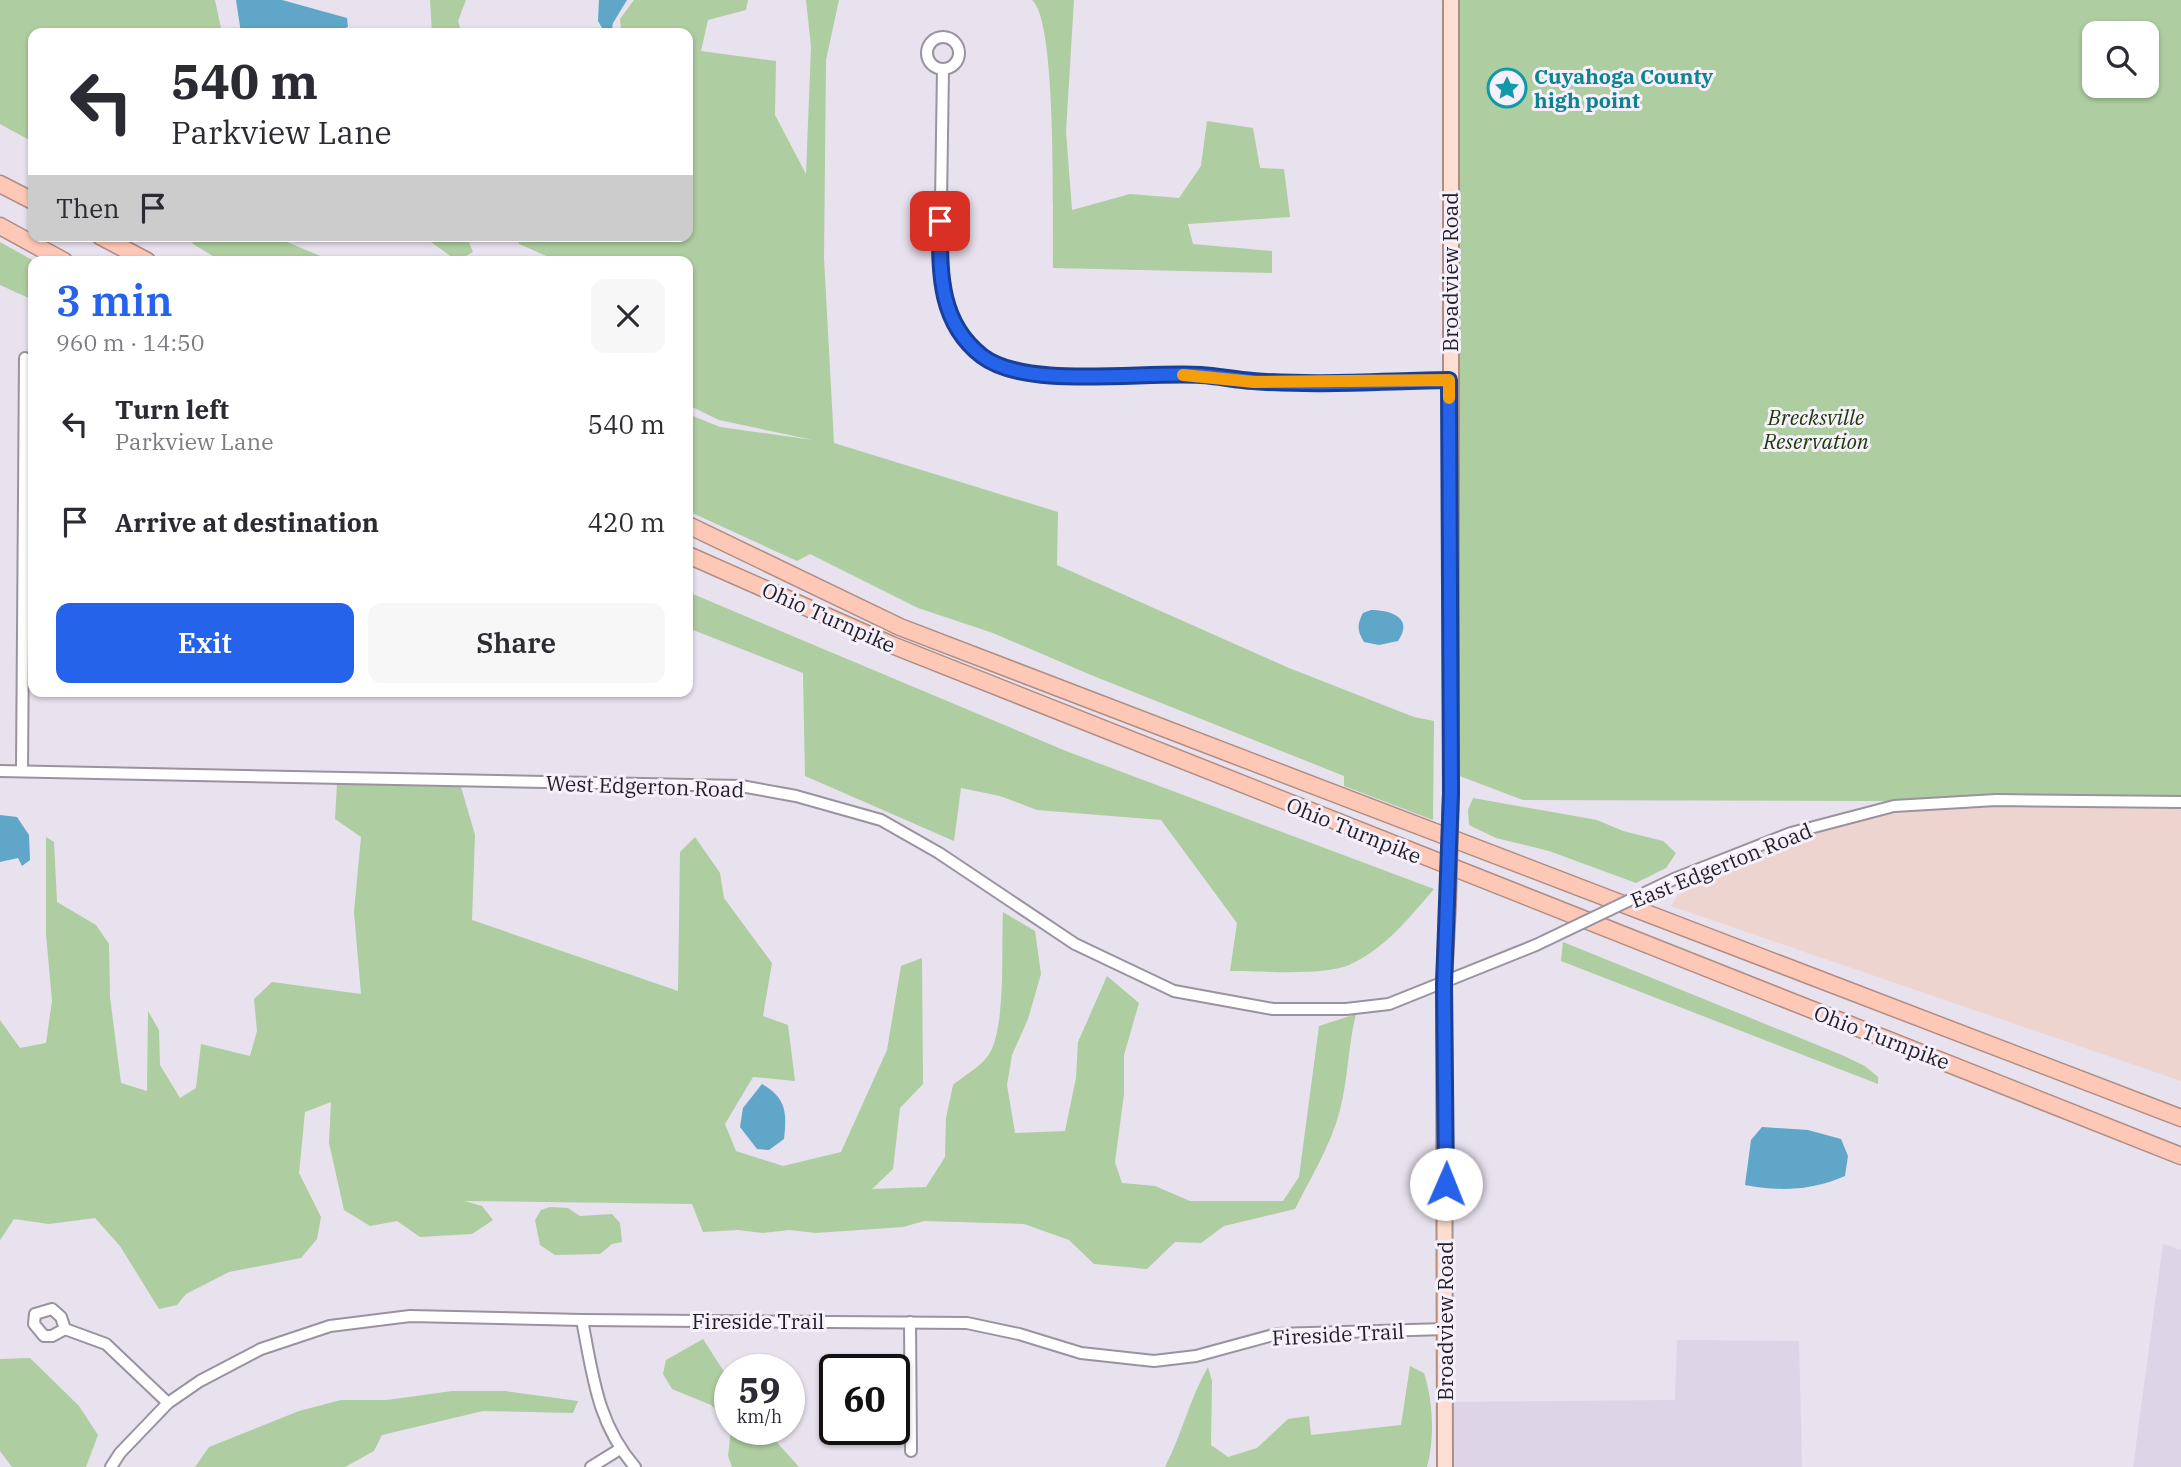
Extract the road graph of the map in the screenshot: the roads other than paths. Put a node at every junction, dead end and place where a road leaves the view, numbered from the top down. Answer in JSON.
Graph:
{"nodes":[{"id":1,"x":1451,"y":0,"type":"edge"},
{"id":2,"x":943,"y":69,"type":"dead end"},
{"id":3,"x":0,"y":184,"type":"edge"},
{"id":4,"x":28,"y":198,"type":"edge"},
{"id":5,"x":0,"y":226,"type":"edge"},
{"id":6,"x":28,"y":241,"type":"edge"},
{"id":7,"x":29,"y":242,"type":"edge"},
{"id":8,"x":111,"y":242,"type":"edge"},
{"id":9,"x":55,"y":256,"type":"edge"},
{"id":10,"x":138,"y":256,"type":"edge"},
{"id":11,"x":25,"y":358,"type":"dead end"},
{"id":12,"x":1449,"y":380,"type":"junction"},
{"id":13,"x":693,"y":527,"type":"edge"},
{"id":14,"x":693,"y":557,"type":"edge"},
{"id":15,"x":0,"y":771,"type":"edge"},
{"id":16,"x":22,"y":771,"type":"junction"},
{"id":17,"x":2181,"y":802,"type":"edge"},
{"id":18,"x":1444,"y":984,"type":"junction"},
{"id":19,"x":2181,"y":1118,"type":"edge"},
{"id":20,"x":2181,"y":1156,"type":"edge"},
{"id":21,"x":582,"y":1320,"type":"junction"},
{"id":22,"x":910,"y":1322,"type":"junction"},
{"id":23,"x":65,"y":1329,"type":"dead end"},
{"id":24,"x":1445,"y":1329,"type":"junction"},
{"id":25,"x":168,"y":1403,"type":"junction"},
{"id":26,"x":620,"y":1449,"type":"junction"},
{"id":27,"x":911,"y":1451,"type":"dead end"},
{"id":28,"x":111,"y":1467,"type":"edge"},
{"id":29,"x":591,"y":1467,"type":"edge"},
{"id":30,"x":635,"y":1467,"type":"edge"},
{"id":31,"x":1445,"y":1467,"type":"edge"}],
"edges":[{"from":1,"to":12,"type":"main road","name":"Broadview Road"},
{"from":2,"to":12,"type":"street"},
{"from":3,"to":4,"type":"highway"},
{"from":5,"to":6,"type":"highway"},
{"from":7,"to":9,"type":"highway"},
{"from":8,"to":10,"type":"highway"},
{"from":11,"to":16,"type":"street"},
{"from":12,"to":18,"type":"main road","name":"Broadview Road","bridge":true},
{"from":13,"to":19,"type":"highway","name":"Ohio Turnpike"},
{"from":14,"to":20,"type":"highway","name":"Ohio Turnpike"},
{"from":15,"to":16,"type":"street","name":"West Edgerton Road"},
{"from":16,"to":18,"type":"street","name":"West Edgerton Road"},
{"from":17,"to":18,"type":"street","name":"East Edgerton Road","bridge":true},
{"from":18,"to":24,"type":"main road","name":"Broadview Road"},
{"from":21,"to":22,"type":"street","name":"Fireside Trail"},
{"from":21,"to":25,"type":"street","name":"Fireside Trail"},
{"from":21,"to":26,"type":"street"},
{"from":22,"to":24,"type":"street","name":"Fireside Trail"},
{"from":22,"to":27,"type":"street"},
{"from":23,"to":25,"type":"street"},
{"from":24,"to":31,"type":"main road","name":"Broadview Road"},
{"from":25,"to":28,"type":"street","name":"Fireside Trail"},
{"from":26,"to":29,"type":"street"},
{"from":26,"to":30,"type":"street"}]}
